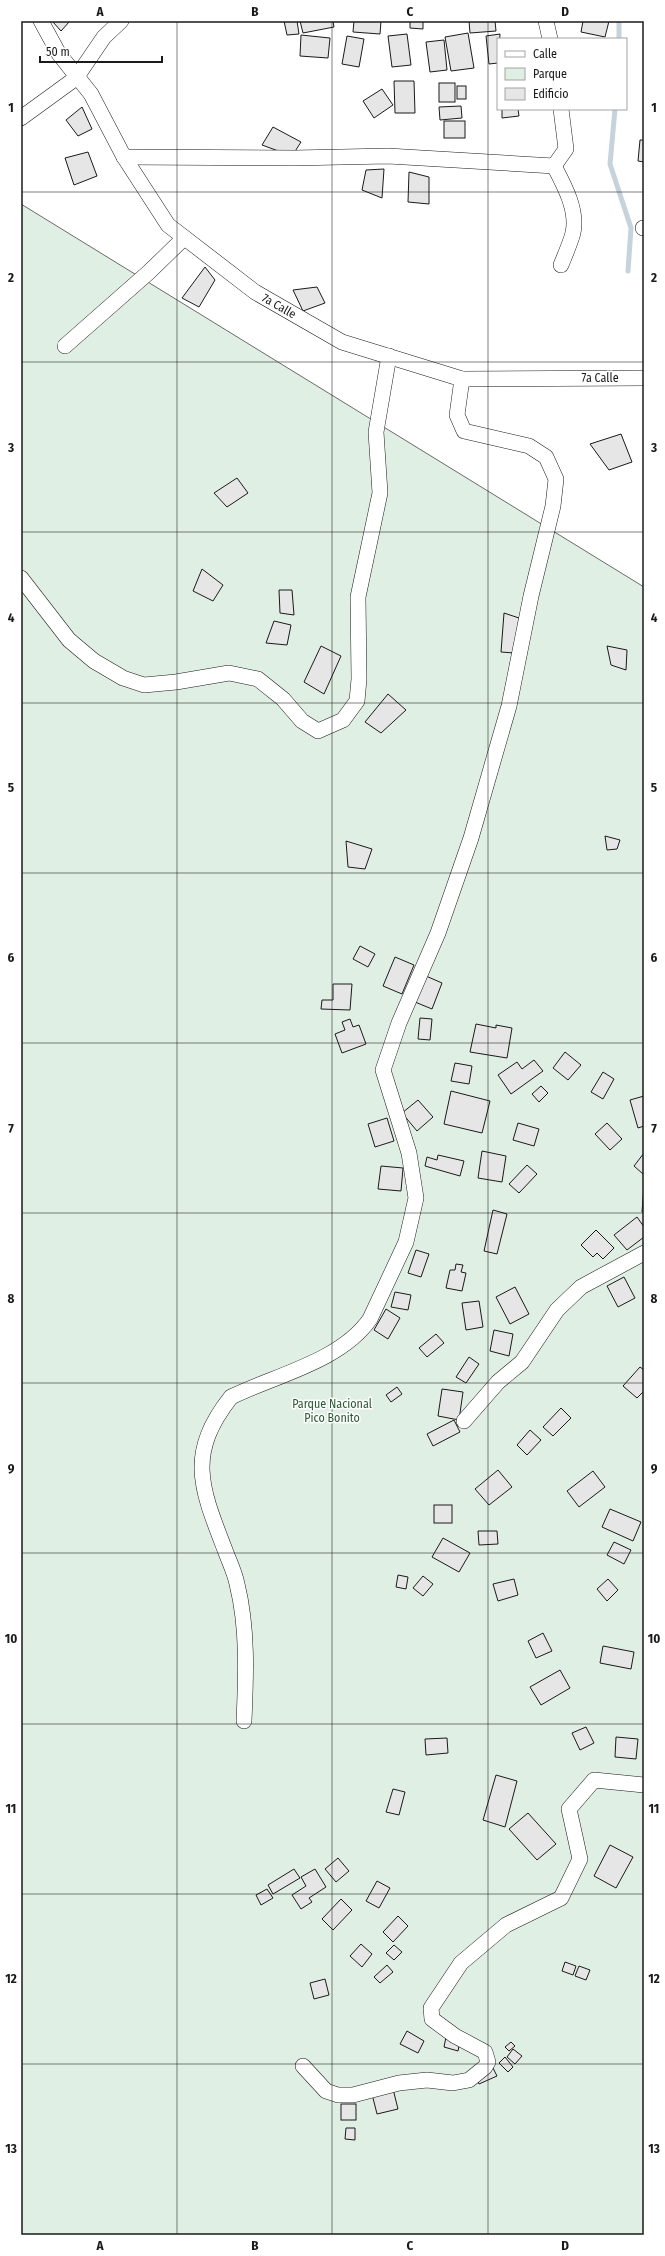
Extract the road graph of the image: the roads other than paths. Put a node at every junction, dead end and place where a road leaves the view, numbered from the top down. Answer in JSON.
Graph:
{"nodes":[{"id":1,"x":42,"y":21,"type":"edge"},
{"id":2,"x":121,"y":21,"type":"edge"},
{"id":3,"x":546,"y":21,"type":"edge"},
{"id":4,"x":550,"y":38,"type":"edge"},
{"id":5,"x":76,"y":78,"type":"junction"},
{"id":6,"x":562,"y":110,"type":"edge"},
{"id":7,"x":21,"y":118,"type":"edge"},
{"id":8,"x":124,"y":157,"type":"junction"},
{"id":9,"x":554,"y":166,"type":"junction"},
{"id":10,"x":184,"y":238,"type":"junction"},
{"id":11,"x":561,"y":265,"type":"dead end"},
{"id":12,"x":65,"y":346,"type":"dead end"},
{"id":13,"x":389,"y":356,"type":"junction"},
{"id":14,"x":644,"y":378,"type":"edge"},
{"id":15,"x":462,"y":379,"type":"junction"},
{"id":16,"x":21,"y":578,"type":"edge"},
{"id":17,"x":644,"y":1253,"type":"edge"},
{"id":18,"x":464,"y":1421,"type":"dead end"},
{"id":19,"x":244,"y":1721,"type":"dead end"},
{"id":20,"x":644,"y":1785,"type":"edge"},
{"id":21,"x":303,"y":2066,"type":"dead end"}],
"edges":[{"from":1,"to":5,"type":"street","name":"7a Calle"},
{"from":2,"to":5,"type":"street"},
{"from":3,"to":4,"type":"street"},
{"from":5,"to":7,"type":"street"},
{"from":5,"to":8,"type":"street","name":"7a Calle"},
{"from":6,"to":9,"type":"street"},
{"from":8,"to":9,"type":"street"},
{"from":8,"to":10,"type":"street","name":"7a Calle"},
{"from":9,"to":11,"type":"street"},
{"from":10,"to":12,"type":"street"},
{"from":10,"to":13,"type":"street","name":"7a Calle"},
{"from":13,"to":15,"type":"street","name":"7a Calle"},
{"from":13,"to":16,"type":"street"},
{"from":14,"to":15,"type":"street","name":"7a Calle"},
{"from":15,"to":19,"type":"street"},
{"from":17,"to":18,"type":"street"},
{"from":20,"to":21,"type":"street"}]}
